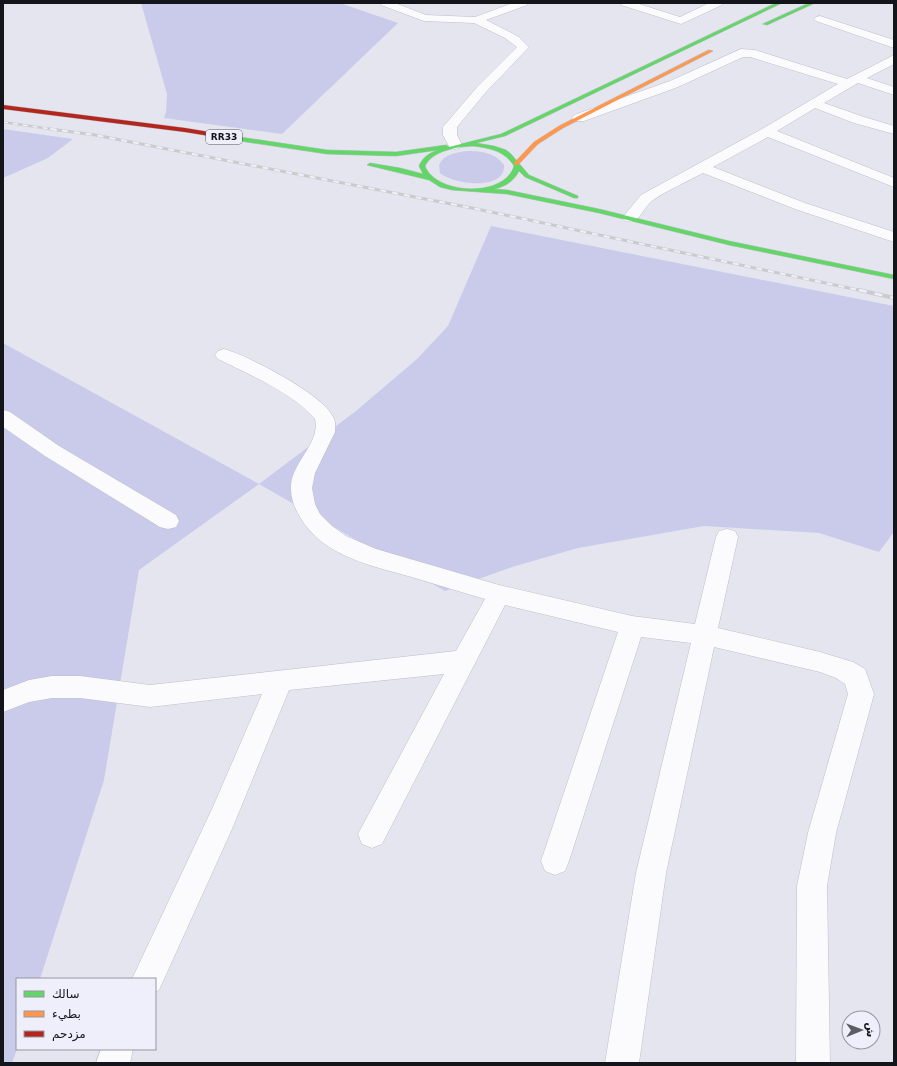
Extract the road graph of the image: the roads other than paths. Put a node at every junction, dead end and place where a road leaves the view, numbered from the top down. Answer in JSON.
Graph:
{"nodes":[{"id":1,"x":385,"y":3,"type":"edge"},
{"id":2,"x":523,"y":3,"type":"edge"},
{"id":3,"x":625,"y":3,"type":"edge"},
{"id":4,"x":661,"y":3,"type":"edge"},
{"id":5,"x":718,"y":3,"type":"edge"},
{"id":6,"x":780,"y":3,"type":"edge"},
{"id":7,"x":813,"y":3,"type":"edge"},
{"id":8,"x":430,"y":7,"type":"dead end"},
{"id":9,"x":644,"y":10,"type":"junction"},
{"id":10,"x":412,"y":14,"type":"junction"},
{"id":11,"x":820,"y":19,"type":"dead end"},
{"id":12,"x":476,"y":20,"type":"junction"},
{"id":13,"x":755,"y":29,"type":"dead end"},
{"id":14,"x":894,"y":44,"type":"edge"},
{"id":15,"x":721,"y":46,"type":"dead end"},
{"id":16,"x":894,"y":59,"type":"edge"},
{"id":17,"x":853,"y":81,"type":"junction"},
{"id":18,"x":894,"y":91,"type":"edge"},
{"id":19,"x":815,"y":104,"type":"junction"},
{"id":20,"x":3,"y":107,"type":"edge"},
{"id":21,"x":3,"y":112,"type":"edge"},
{"id":22,"x":576,"y":119,"type":"junction"},
{"id":23,"x":894,"y":130,"type":"edge"},
{"id":24,"x":767,"y":132,"type":"junction"},
{"id":25,"x":454,"y":145,"type":"junction"},
{"id":26,"x":516,"y":165,"type":"junction"},
{"id":27,"x":703,"y":168,"type":"junction"},
{"id":28,"x":428,"y":178,"type":"junction"},
{"id":29,"x":894,"y":183,"type":"edge"},
{"id":30,"x":482,"y":190,"type":"junction"},
{"id":31,"x":599,"y":211,"type":"junction"},
{"id":32,"x":630,"y":218,"type":"junction"},
{"id":33,"x":894,"y":237,"type":"edge"},
{"id":34,"x":894,"y":277,"type":"edge"},
{"id":35,"x":224,"y":355,"type":"dead end"},
{"id":36,"x":3,"y":417,"type":"edge"},
{"id":37,"x":168,"y":521,"type":"dead end"},
{"id":38,"x":728,"y":537,"type":"dead end"},
{"id":39,"x":499,"y":594,"type":"junction"},
{"id":40,"x":632,"y":626,"type":"junction"},
{"id":41,"x":705,"y":635,"type":"junction"},
{"id":42,"x":464,"y":661,"type":"junction"},
{"id":43,"x":282,"y":681,"type":"junction"},
{"id":44,"x":3,"y":700,"type":"edge"},
{"id":45,"x":372,"y":834,"type":"dead end"},
{"id":46,"x":555,"y":861,"type":"dead end"},
{"id":47,"x":148,"y":978,"type":"edge"},
{"id":48,"x":117,"y":1050,"type":"edge"},
{"id":49,"x":113,"y":1063,"type":"edge"},
{"id":50,"x":622,"y":1063,"type":"edge"},
{"id":51,"x":813,"y":1063,"type":"edge"}],
"edges":[{"from":1,"to":10,"type":"street"},
{"from":2,"to":12,"type":"street"},
{"from":3,"to":9,"type":"street"},
{"from":4,"to":9,"type":"street"},
{"from":5,"to":9,"type":"street"},
{"from":6,"to":25,"type":"main road"},
{"from":7,"to":13,"type":"main road"},
{"from":8,"to":10,"type":"street"},
{"from":10,"to":12,"type":"street"},
{"from":11,"to":14,"type":"street"},
{"from":12,"to":25,"type":"street"},
{"from":15,"to":22,"type":"main road"},
{"from":16,"to":17,"type":"street"},
{"from":17,"to":18,"type":"street"},
{"from":17,"to":19,"type":"street"},
{"from":17,"to":22,"type":"street"},
{"from":19,"to":23,"type":"street"},
{"from":19,"to":24,"type":"street"},
{"from":20,"to":25,"type":"main road","number":"RR33"},
{"from":21,"to":28,"type":"main road","number":"RR33"},
{"from":22,"to":26,"type":"main road"},
{"from":24,"to":27,"type":"street"},
{"from":24,"to":29,"type":"street"},
{"from":25,"to":26,"type":"main road","number":"RR33"},
{"from":25,"to":28,"type":"main road","number":"RR33"},
{"from":26,"to":30,"type":"main road","number":"RR33"},
{"from":26,"to":31,"type":"main road","number":"RR33"},
{"from":27,"to":32,"type":"street"},
{"from":27,"to":33,"type":"street"},
{"from":28,"to":30,"type":"main road","number":"RR33"},
{"from":30,"to":31,"type":"main road","number":"RR33"},
{"from":31,"to":32,"type":"main road","number":"RR33"},
{"from":32,"to":34,"type":"main road","number":"RR33"},
{"from":35,"to":39,"type":"street"},
{"from":36,"to":37,"type":"street"},
{"from":38,"to":41,"type":"street"},
{"from":39,"to":40,"type":"street"},
{"from":39,"to":42,"type":"street"},
{"from":40,"to":41,"type":"street"},
{"from":40,"to":46,"type":"street"},
{"from":41,"to":50,"type":"street"},
{"from":41,"to":51,"type":"street"},
{"from":42,"to":43,"type":"street"},
{"from":42,"to":45,"type":"street"},
{"from":43,"to":44,"type":"street"},
{"from":43,"to":47,"type":"street"},
{"from":48,"to":49,"type":"street"}]}
